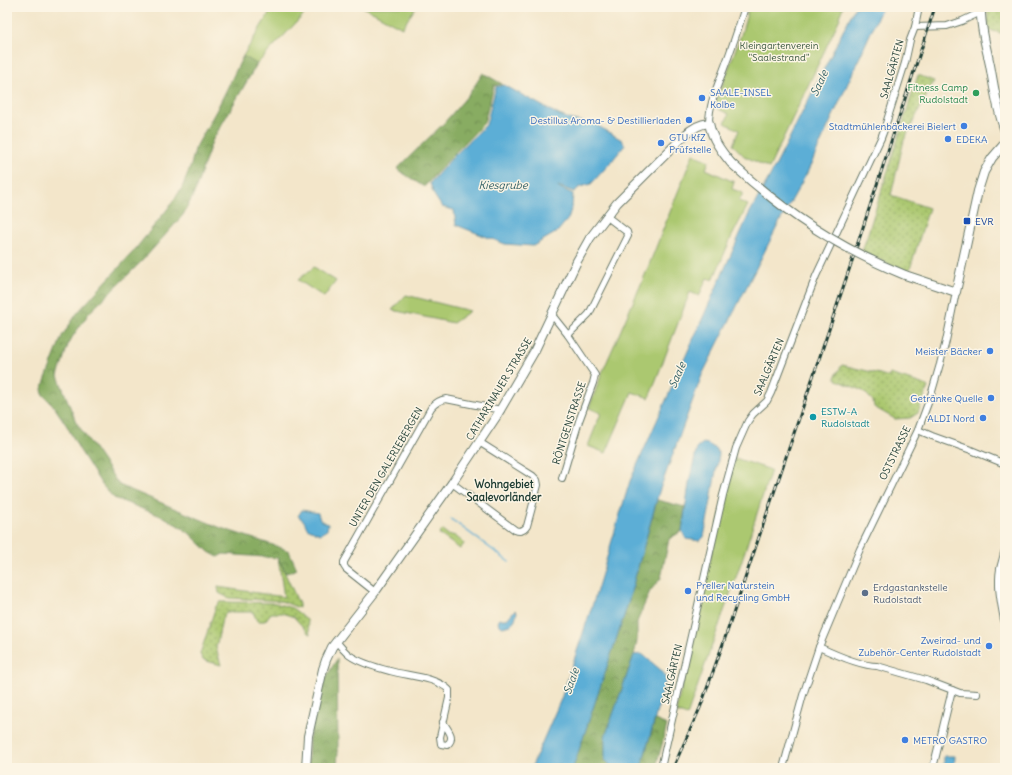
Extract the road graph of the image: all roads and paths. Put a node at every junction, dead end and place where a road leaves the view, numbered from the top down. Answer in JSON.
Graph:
{"nodes":[{"id":1,"x":745,"y":7,"type":"edge"},
{"id":2,"x":920,"y":7,"type":"edge"},
{"id":3,"x":981,"y":9,"type":"edge"},
{"id":4,"x":915,"y":27,"type":"junction"},
{"id":5,"x":709,"y":123,"type":"junction"},
{"id":6,"x":1005,"y":131,"type":"edge"},
{"id":7,"x":1005,"y":143,"type":"edge"},
{"id":8,"x":606,"y":216,"type":"junction"},
{"id":9,"x":956,"y":292,"type":"junction"},
{"id":10,"x":552,"y":315,"type":"junction"},
{"id":11,"x":568,"y":335,"type":"junction"},
{"id":12,"x":501,"y":410,"type":"junction"},
{"id":13,"x":918,"y":430,"type":"junction"},
{"id":14,"x":480,"y":442,"type":"junction"},
{"id":15,"x":1005,"y":464,"type":"edge"},
{"id":16,"x":562,"y":478,"type":"dead end"},
{"id":17,"x":452,"y":483,"type":"junction"},
{"id":18,"x":1005,"y":554,"type":"edge"},
{"id":19,"x":376,"y":592,"type":"junction"},
{"id":20,"x":1005,"y":620,"type":"edge"},
{"id":21,"x":336,"y":642,"type":"junction"},
{"id":22,"x":819,"y":647,"type":"junction"},
{"id":23,"x":952,"y":690,"type":"junction"},
{"id":24,"x":977,"y":694,"type":"dead end"},
{"id":25,"x":444,"y":722,"type":"dead end"},
{"id":26,"x":306,"y":768,"type":"edge"},
{"id":27,"x":660,"y":768,"type":"edge"},
{"id":28,"x":783,"y":768,"type":"edge"},
{"id":29,"x":933,"y":768,"type":"edge"}],
"edges":[{"from":1,"to":5,"type":"street"},
{"from":2,"to":4,"type":"street","name":"SAALGÄRTEN"},
{"from":3,"to":4,"type":"street"},
{"from":3,"to":6,"type":"main road"},
{"from":4,"to":27,"type":"street","name":"SAALGÄRTEN"},
{"from":5,"to":8,"type":"main road","name":"CATHARINAUER STRASSE"},
{"from":5,"to":9,"type":"main road","bridge":true},
{"from":7,"to":9,"type":"main road","name":"OSTSTRASSE"},
{"from":8,"to":10,"type":"main road","name":"CATHARINAUER STRASSE"},
{"from":8,"to":11,"type":"street"},
{"from":9,"to":13,"type":"street","name":"OSTSTRASSE"},
{"from":10,"to":11,"type":"street","name":"RÖNTGENSTRASSE"},
{"from":10,"to":12,"type":"main road","name":"CATHARINAUER STRASSE"},
{"from":11,"to":16,"type":"street","name":"RÖNTGENSTRASSE"},
{"from":12,"to":14,"type":"main road","name":"CATHARINAUER STRASSE"},
{"from":12,"to":19,"type":"street","name":"UNTER DEN GALERIEBERGEN"},
{"from":13,"to":15,"type":"street"},
{"from":13,"to":22,"type":"street","name":"OSTSTRASSE"},
{"from":14,"to":17,"type":"main road","name":"CATHARINAUER STRASSE"},
{"from":14,"to":17,"type":"street"},
{"from":17,"to":19,"type":"main road","name":"CATHARINAUER STRASSE"},
{"from":18,"to":20,"type":"main road"},
{"from":19,"to":21,"type":"main road","name":"CATHARINAUER STRASSE"},
{"from":21,"to":25,"type":"street"},
{"from":21,"to":26,"type":"main road","name":"CATHARINAUER STRASSE"},
{"from":22,"to":23,"type":"street"},
{"from":22,"to":28,"type":"street","name":"OSTSTRASSE"},
{"from":23,"to":24,"type":"street"},
{"from":23,"to":29,"type":"street"}]}
